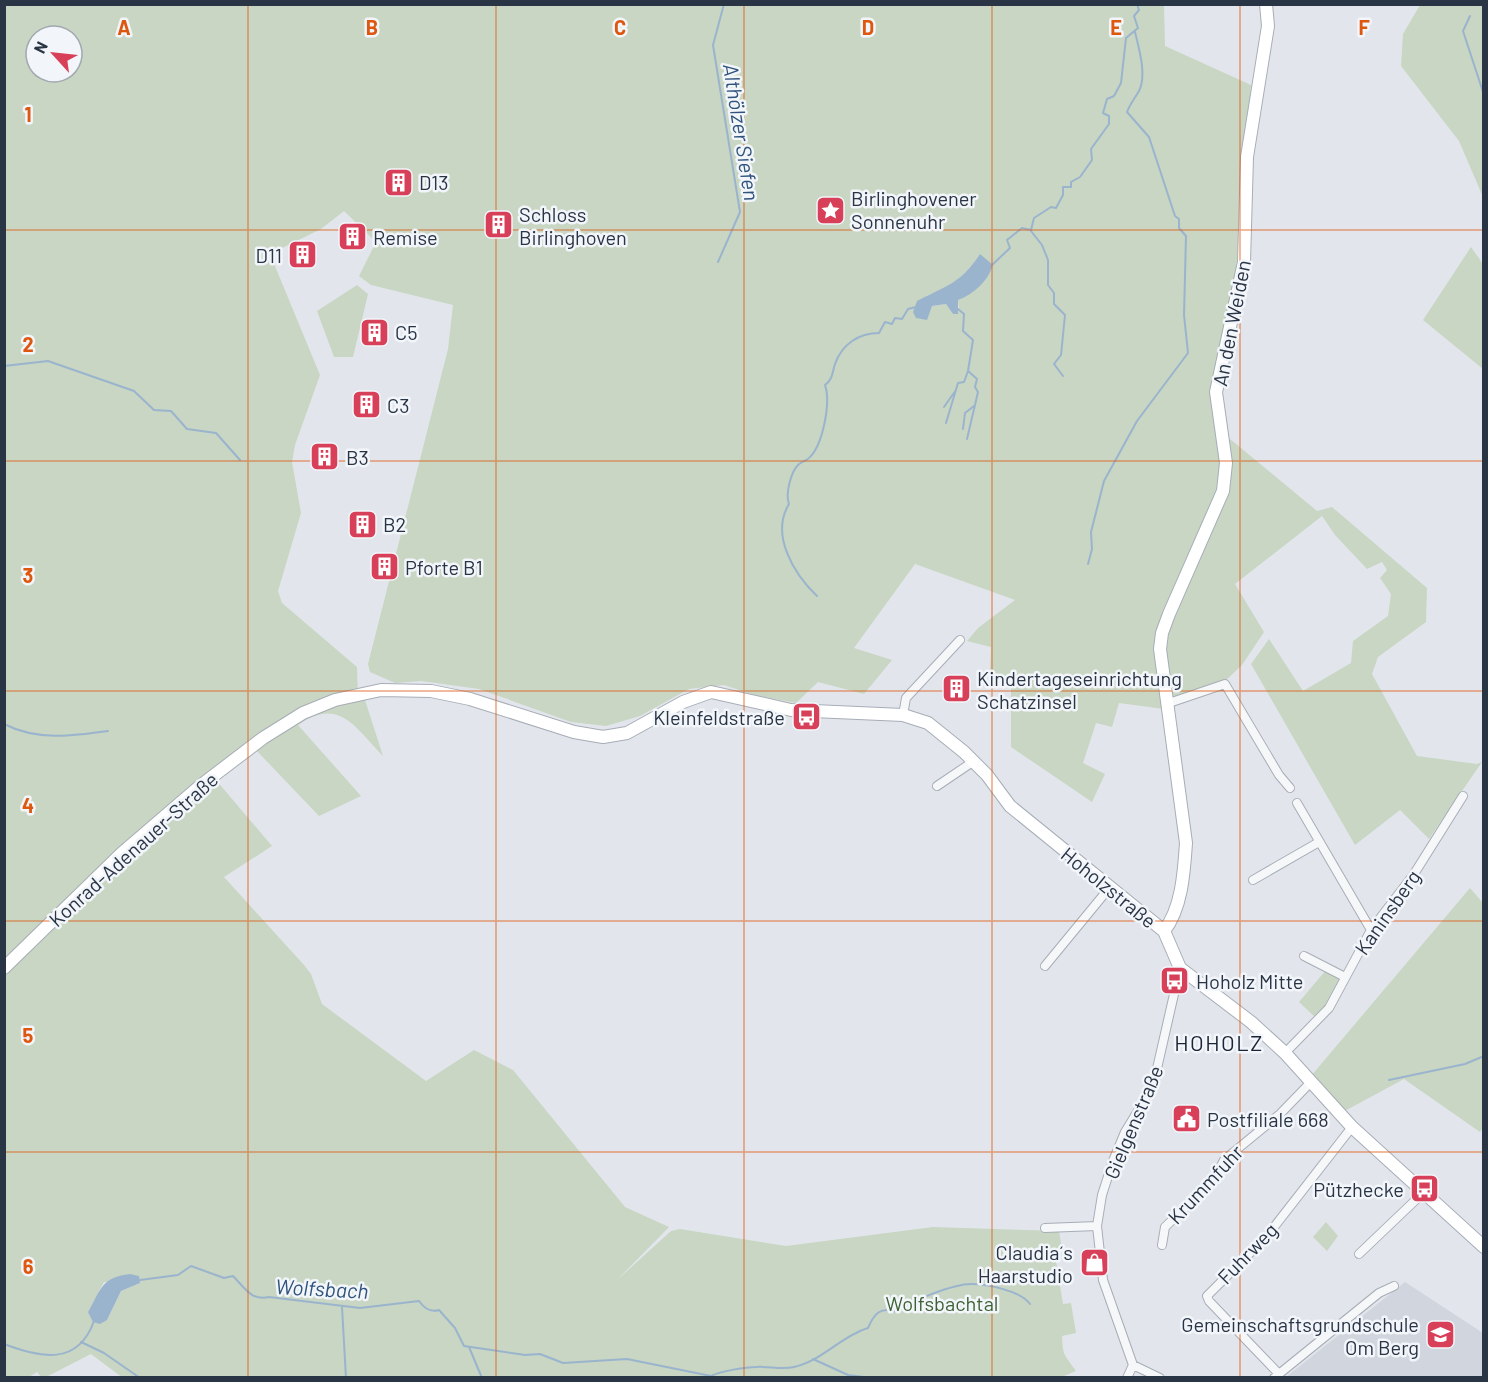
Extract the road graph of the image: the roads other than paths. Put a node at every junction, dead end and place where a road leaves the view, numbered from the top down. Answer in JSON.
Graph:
{"nodes":[{"id":1,"x":1266,"y":4,"type":"edge"},
{"id":2,"x":960,"y":640,"type":"dead end"},
{"id":3,"x":734,"y":697,"type":"joint"},
{"id":4,"x":1166,"y":703,"type":"junction"},
{"id":5,"x":903,"y":715,"type":"junction"},
{"id":6,"x":974,"y":760,"type":"junction"},
{"id":7,"x":937,"y":786,"type":"dead end"},
{"id":8,"x":1290,"y":788,"type":"dead end"},
{"id":9,"x":1463,"y":796,"type":"dead end"},
{"id":10,"x":1297,"y":803,"type":"dead end"},
{"id":11,"x":1319,"y":842,"type":"junction"},
{"id":12,"x":1253,"y":880,"type":"dead end"},
{"id":13,"x":1110,"y":887,"type":"junction"},
{"id":14,"x":1371,"y":930,"type":"junction"},
{"id":15,"x":1164,"y":931,"type":"junction"},
{"id":16,"x":1304,"y":956,"type":"dead end"},
{"id":17,"x":1045,"y":966,"type":"dead end"},
{"id":18,"x":4,"y":968,"type":"edge"},
{"id":19,"x":1180,"y":968,"type":"junction"},
{"id":20,"x":1346,"y":977,"type":"junction"},
{"id":21,"x":1285,"y":1053,"type":"junction"},
{"id":22,"x":1312,"y":1081,"type":"junction"},
{"id":23,"x":1352,"y":1127,"type":"junction"},
{"id":24,"x":1424,"y":1192,"type":"junction"},
{"id":25,"x":1097,"y":1226,"type":"junction"},
{"id":26,"x":1045,"y":1228,"type":"dead end"},
{"id":27,"x":1162,"y":1245,"type":"dead end"},
{"id":28,"x":1484,"y":1247,"type":"edge"},
{"id":29,"x":1359,"y":1254,"type":"dead end"},
{"id":30,"x":1394,"y":1286,"type":"dead end"},
{"id":31,"x":1133,"y":1365,"type":"junction"},
{"id":32,"x":1277,"y":1376,"type":"edge"},
{"id":33,"x":1127,"y":1377,"type":"edge"},
{"id":34,"x":1160,"y":1377,"type":"edge"}],
"edges":[{"from":1,"to":4,"type":"street","name":"An den Weiden"},
{"from":2,"to":5,"type":"street"},
{"from":3,"to":5,"type":"street","name":"Hoholzstraße"},
{"from":3,"to":18,"type":"street","name":"Konrad-Adenauer-Straße"},
{"from":4,"to":8,"type":"street"},
{"from":4,"to":15,"type":"street","name":"An den Weiden"},
{"from":5,"to":6,"type":"street","name":"Hoholzstraße"},
{"from":6,"to":7,"type":"street"},
{"from":6,"to":13,"type":"street","name":"Hoholzstraße"},
{"from":9,"to":14,"type":"street","name":"Kaninsberg"},
{"from":10,"to":11,"type":"street"},
{"from":11,"to":12,"type":"street"},
{"from":11,"to":14,"type":"street"},
{"from":13,"to":15,"type":"street","name":"Hoholzstraße"},
{"from":13,"to":17,"type":"street"},
{"from":14,"to":20,"type":"street","name":"Kaninsberg"},
{"from":15,"to":19,"type":"street","name":"Hoholzstraße"},
{"from":16,"to":20,"type":"street"},
{"from":19,"to":21,"type":"street","name":"Hoholzstraße"},
{"from":19,"to":25,"type":"street","name":"Gielgenstraße"},
{"from":20,"to":21,"type":"street","name":"Kaninsberg"},
{"from":21,"to":22,"type":"street","name":"Hoholzstraße"},
{"from":22,"to":23,"type":"street","name":"Hoholzstraße"},
{"from":22,"to":27,"type":"street","name":"Krummfuhr"},
{"from":23,"to":24,"type":"street","name":"Hoholzstraße"},
{"from":23,"to":32,"type":"street","name":"Fuhrweg"},
{"from":24,"to":28,"type":"street","name":"Hoholzstraße"},
{"from":24,"to":29,"type":"street"},
{"from":25,"to":26,"type":"street"},
{"from":25,"to":31,"type":"street","name":"Gielgenstraße"},
{"from":30,"to":32,"type":"street"},
{"from":31,"to":33,"type":"street"},
{"from":31,"to":34,"type":"street"}]}
